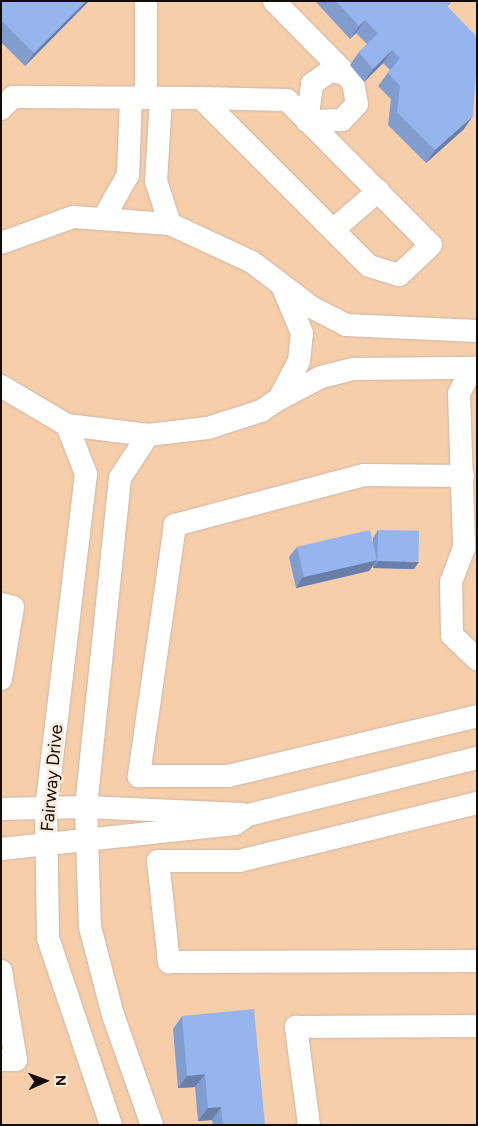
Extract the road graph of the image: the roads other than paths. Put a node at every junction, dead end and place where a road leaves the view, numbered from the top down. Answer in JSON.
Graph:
{"nodes":[{"id":1,"x":146,"y":1,"type":"edge"},
{"id":2,"x":274,"y":1,"type":"edge"},
{"id":3,"x":350,"y":78,"type":"junction"},
{"id":4,"x":5,"y":96,"type":"edge"},
{"id":5,"x":146,"y":98,"type":"junction"},
{"id":6,"x":201,"y":98,"type":"junction"},
{"id":7,"x":307,"y":121,"type":"junction"},
{"id":8,"x":378,"y":191,"type":"junction"},
{"id":9,"x":103,"y":219,"type":"junction"},
{"id":10,"x":170,"y":224,"type":"junction"},
{"id":11,"x":333,"y":230,"type":"junction"},
{"id":12,"x":1,"y":243,"type":"edge"},
{"id":13,"x":280,"y":283,"type":"junction"},
{"id":14,"x":477,"y":331,"type":"edge"},
{"id":15,"x":474,"y":368,"type":"edge"},
{"id":16,"x":1,"y":386,"type":"edge"},
{"id":17,"x":279,"y":399,"type":"junction"},
{"id":18,"x":67,"y":426,"type":"junction"},
{"id":19,"x":148,"y":436,"type":"junction"},
{"id":20,"x":464,"y":476,"type":"junction"},
{"id":21,"x":1,"y":604,"type":"edge"},
{"id":22,"x":477,"y":660,"type":"edge"},
{"id":23,"x":1,"y":679,"type":"edge"},
{"id":24,"x":477,"y":716,"type":"edge"},
{"id":25,"x":477,"y":758,"type":"edge"},
{"id":26,"x":477,"y":803,"type":"edge"},
{"id":27,"x":86,"y":807,"type":"junction"},
{"id":28,"x":46,"y":808,"type":"junction"},
{"id":29,"x":1,"y":809,"type":"edge"},
{"id":30,"x":239,"y":817,"type":"junction"},
{"id":31,"x":87,"y":837,"type":"junction"},
{"id":32,"x":46,"y":842,"type":"junction"},
{"id":33,"x":1,"y":849,"type":"edge"},
{"id":34,"x":477,"y":961,"type":"edge"},
{"id":35,"x":1,"y":971,"type":"edge"},
{"id":36,"x":477,"y":1026,"type":"edge"},
{"id":37,"x":1,"y":1060,"type":"edge"},
{"id":38,"x":110,"y":1125,"type":"edge"},
{"id":39,"x":152,"y":1125,"type":"edge"},
{"id":40,"x":309,"y":1125,"type":"edge"}],
"edges":[{"from":1,"to":5,"type":"street"},
{"from":2,"to":3,"type":"street"},
{"from":3,"to":7,"type":"street"},
{"from":3,"to":7,"type":"street"},
{"from":4,"to":5,"type":"street"},
{"from":5,"to":6,"type":"street"},
{"from":5,"to":9,"type":"street"},
{"from":5,"to":10,"type":"street"},
{"from":6,"to":7,"type":"street"},
{"from":6,"to":11,"type":"street"},
{"from":7,"to":8,"type":"street"},
{"from":8,"to":11,"type":"street"},
{"from":8,"to":11,"type":"street"},
{"from":9,"to":10,"type":"street"},
{"from":9,"to":12,"type":"street"},
{"from":10,"to":13,"type":"street"},
{"from":13,"to":14,"type":"street"},
{"from":13,"to":17,"type":"street"},
{"from":15,"to":17,"type":"street"},
{"from":15,"to":20,"type":"street"},
{"from":16,"to":18,"type":"street"},
{"from":17,"to":19,"type":"street"},
{"from":18,"to":19,"type":"street"},
{"from":18,"to":28,"type":"street","name":"Fairway Drive"},
{"from":19,"to":27,"type":"street","name":"Fairway Drive"},
{"from":20,"to":22,"type":"street"},
{"from":20,"to":24,"type":"street"},
{"from":21,"to":23,"type":"street"},
{"from":25,"to":30,"type":"street"},
{"from":26,"to":34,"type":"street"},
{"from":27,"to":28,"type":"street"},
{"from":27,"to":30,"type":"street"},
{"from":27,"to":31,"type":"street","name":"Fairway Drive"},
{"from":28,"to":29,"type":"street"},
{"from":28,"to":32,"type":"street","name":"Fairway Drive"},
{"from":30,"to":31,"type":"street"},
{"from":31,"to":32,"type":"street"},
{"from":31,"to":39,"type":"street","name":"Fairway Drive"},
{"from":32,"to":33,"type":"street"},
{"from":32,"to":38,"type":"street","name":"Fairway Drive"},
{"from":35,"to":37,"type":"street"},
{"from":36,"to":40,"type":"street"}]}
